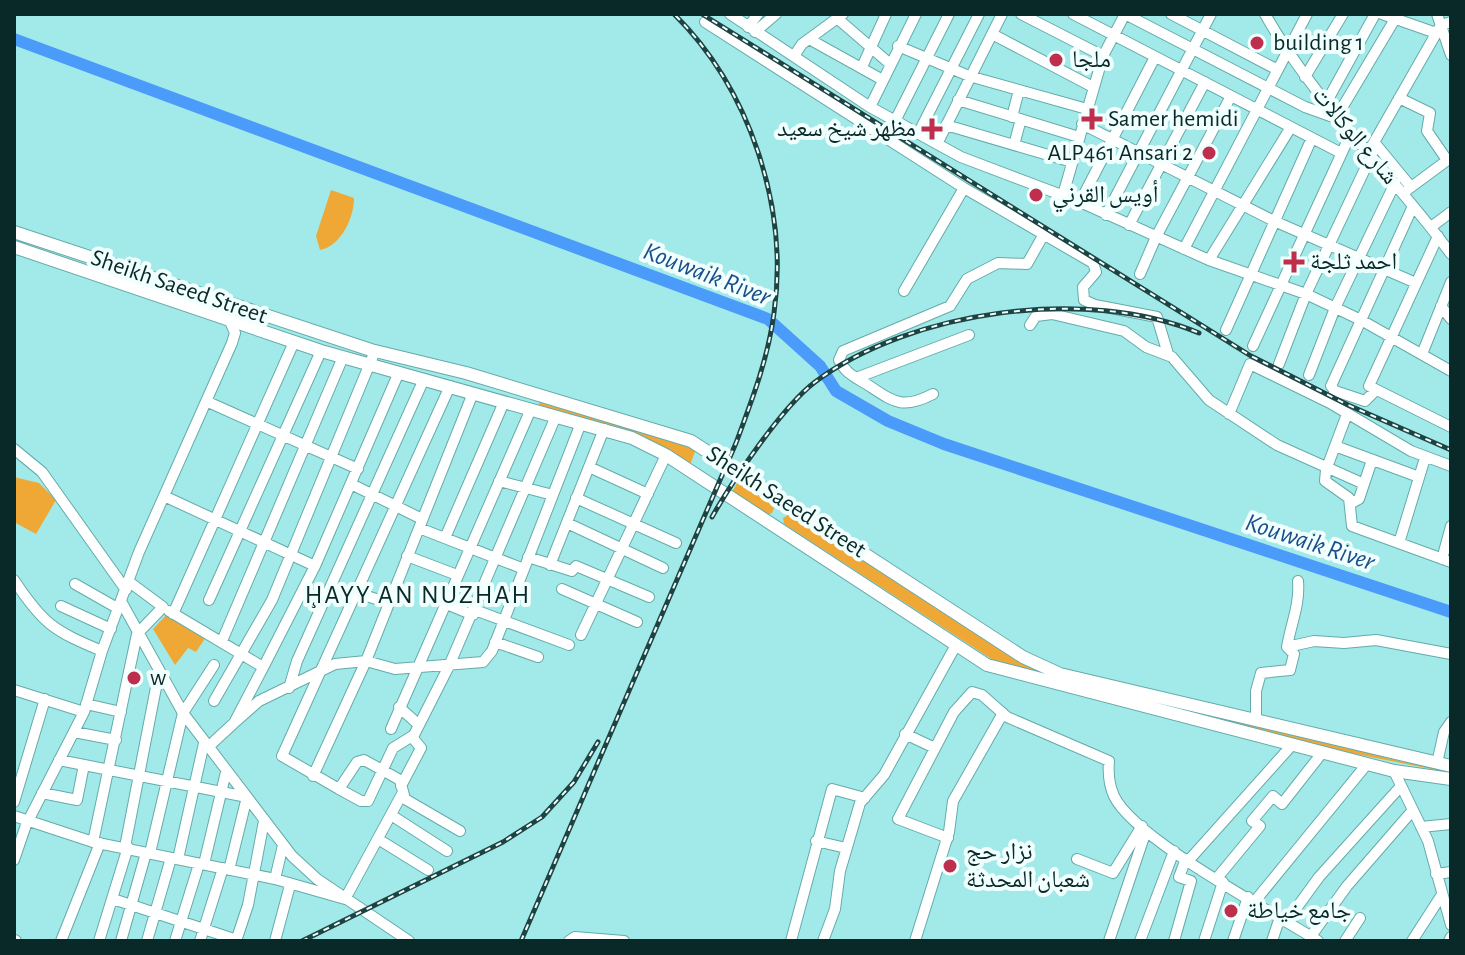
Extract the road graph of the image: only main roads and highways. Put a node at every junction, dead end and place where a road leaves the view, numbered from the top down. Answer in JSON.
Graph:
{"nodes":[{"id":1,"x":14,"y":232,"type":"edge"},
{"id":2,"x":14,"y":247,"type":"edge"},
{"id":3,"x":225,"y":313,"type":"junction"},
{"id":4,"x":701,"y":446,"type":"junction"},
{"id":5,"x":690,"y":471,"type":"junction"},
{"id":6,"x":788,"y":503,"type":"junction"},
{"id":7,"x":771,"y":525,"type":"junction"},
{"id":8,"x":1451,"y":766,"type":"edge"},
{"id":9,"x":1451,"y":779,"type":"edge"}],
"edges":[{"from":1,"to":3,"type":"main road","name":"Sheikh Saeed Street"},
{"from":2,"to":3,"type":"main road","name":"Sheikh Saeed Street"},
{"from":3,"to":4,"type":"main road","name":"Sheikh Saeed Street"},
{"from":3,"to":5,"type":"main road","name":"Sheikh Saeed Street"},
{"from":4,"to":5,"type":"main road"},
{"from":4,"to":6,"type":"main road","name":"Sheikh Saeed Street"},
{"from":5,"to":7,"type":"main road","name":"Sheikh Saeed Street"},
{"from":6,"to":7,"type":"main road"},
{"from":6,"to":8,"type":"main road","name":"Sheikh Saeed Street"},
{"from":7,"to":9,"type":"main road","name":"Sheikh Saeed Street"}]}
